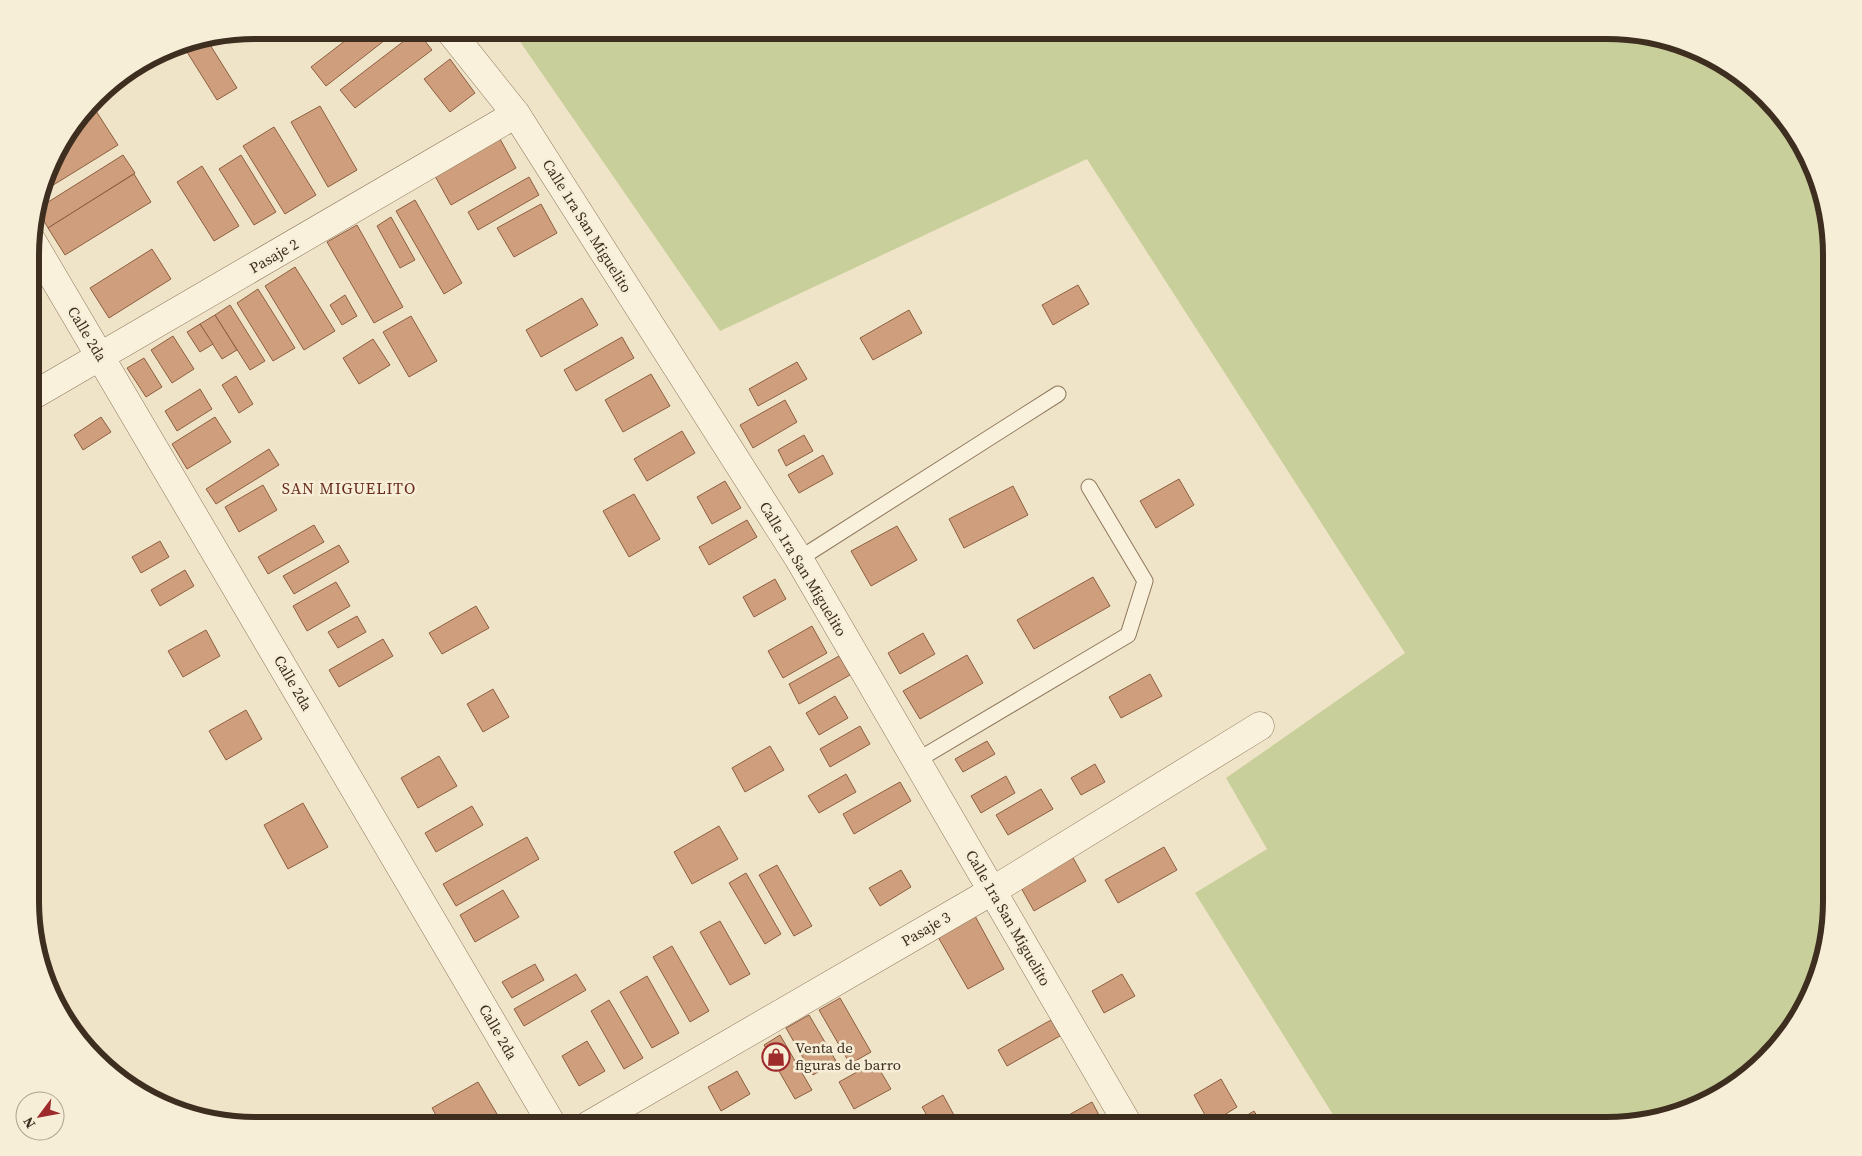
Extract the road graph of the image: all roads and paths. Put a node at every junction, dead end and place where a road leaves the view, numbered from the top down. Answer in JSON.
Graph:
{"nodes":[{"id":1,"x":456,"y":39,"type":"edge"},
{"id":2,"x":516,"y":114,"type":"junction"},
{"id":3,"x":39,"y":252,"type":"edge"},
{"id":4,"x":101,"y":357,"type":"junction"},
{"id":5,"x":39,"y":392,"type":"edge"},
{"id":6,"x":1058,"y":394,"type":"dead end"},
{"id":7,"x":1089,"y":487,"type":"dead end"},
{"id":8,"x":799,"y":559,"type":"junction"},
{"id":9,"x":1260,"y":726,"type":"dead end"},
{"id":10,"x":916,"y":761,"type":"junction"},
{"id":11,"x":992,"y":891,"type":"junction"},
{"id":12,"x":548,"y":1117,"type":"edge"},
{"id":13,"x":603,"y":1117,"type":"edge"},
{"id":14,"x":1124,"y":1117,"type":"edge"}],
"edges":[{"from":1,"to":2,"type":"street","name":"Calle 1ra San Miguelito"},
{"from":2,"to":4,"type":"street","name":"Pasaje 2"},
{"from":2,"to":8,"type":"street","name":"Calle 1ra San Miguelito"},
{"from":3,"to":4,"type":"street","name":"Calle 2da"},
{"from":4,"to":5,"type":"street","name":"Pasaje 2"},
{"from":4,"to":12,"type":"street","name":"Calle 2da"},
{"from":6,"to":8,"type":"lane"},
{"from":7,"to":10,"type":"lane"},
{"from":8,"to":10,"type":"street","name":"Calle 1ra San Miguelito"},
{"from":9,"to":11,"type":"street","name":"Pasaje 3"},
{"from":10,"to":11,"type":"street","name":"Calle 1ra San Miguelito"},
{"from":11,"to":13,"type":"street","name":"Pasaje 3"},
{"from":11,"to":14,"type":"street","name":"Calle 1ra San Miguelito"}]}
